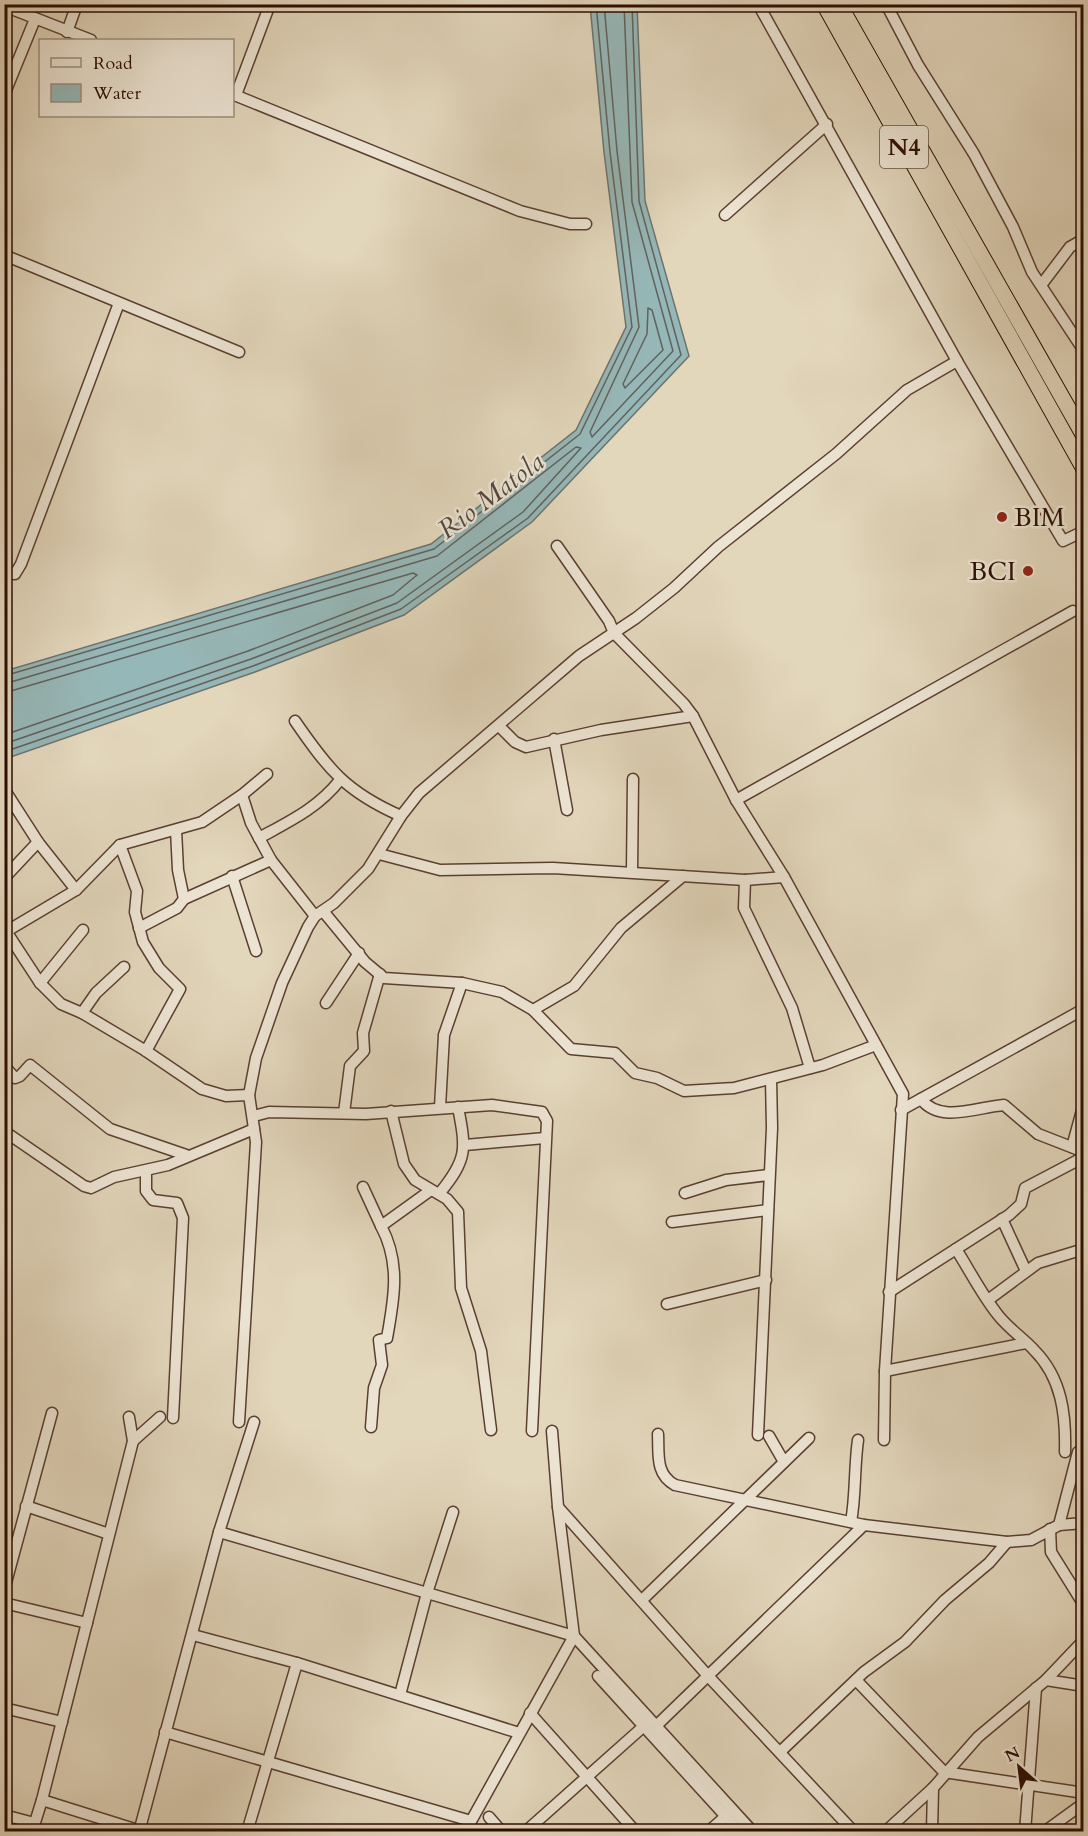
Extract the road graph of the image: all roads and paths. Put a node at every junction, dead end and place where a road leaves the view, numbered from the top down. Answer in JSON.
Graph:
{"nodes":[{"id":1,"x":77,"y":4,"type":"edge"},
{"id":2,"x":270,"y":4,"type":"edge"},
{"id":3,"x":759,"y":4,"type":"edge"},
{"id":4,"x":824,"y":4,"type":"edge"},
{"id":5,"x":839,"y":4,"type":"edge"},
{"id":6,"x":886,"y":4,"type":"edge"},
{"id":7,"x":4,"y":6,"type":"edge"},
{"id":8,"x":35,"y":19,"type":"junction"},
{"id":9,"x":67,"y":32,"type":"junction"},
{"id":10,"x":88,"y":39,"type":"edge"},
{"id":11,"x":234,"y":94,"type":"edge"},
{"id":12,"x":4,"y":95,"type":"edge"},
{"id":13,"x":827,"y":124,"type":"junction"},
{"id":14,"x":725,"y":215,"type":"dead end"},
{"id":15,"x":586,"y":224,"type":"dead end"},
{"id":16,"x":1083,"y":239,"type":"edge"},
{"id":17,"x":4,"y":255,"type":"edge"},
{"id":18,"x":989,"y":284,"type":"junction"},
{"id":19,"x":1042,"y":284,"type":"junction"},
{"id":20,"x":119,"y":303,"type":"junction"},
{"id":21,"x":1083,"y":351,"type":"edge"},
{"id":22,"x":239,"y":352,"type":"dead end"},
{"id":23,"x":957,"y":361,"type":"junction"},
{"id":24,"x":1083,"y":436,"type":"edge"},
{"id":25,"x":1083,"y":469,"type":"edge"},
{"id":26,"x":1083,"y":531,"type":"edge"},
{"id":27,"x":557,"y":546,"type":"dead end"},
{"id":28,"x":4,"y":573,"type":"edge"},
{"id":29,"x":1073,"y":611,"type":"dead end"},
{"id":30,"x":614,"y":633,"type":"junction"},
{"id":31,"x":693,"y":716,"type":"junction"},
{"id":32,"x":295,"y":722,"type":"dead end"},
{"id":33,"x":499,"y":726,"type":"junction"},
{"id":34,"x":555,"y":739,"type":"junction"},
{"id":35,"x":267,"y":774,"type":"dead end"},
{"id":36,"x":633,"y":779,"type":"dead end"},
{"id":37,"x":340,"y":780,"type":"junction"},
{"id":38,"x":4,"y":789,"type":"edge"},
{"id":39,"x":242,"y":795,"type":"junction"},
{"id":40,"x":736,"y":800,"type":"junction"},
{"id":41,"x":567,"y":810,"type":"dead end"},
{"id":42,"x":401,"y":816,"type":"junction"},
{"id":43,"x":176,"y":830,"type":"junction"},
{"id":44,"x":260,"y":838,"type":"junction"},
{"id":45,"x":38,"y":842,"type":"junction"},
{"id":46,"x":120,"y":845,"type":"junction"},
{"id":47,"x":379,"y":854,"type":"junction"},
{"id":48,"x":271,"y":860,"type":"junction"},
{"id":49,"x":632,"y":872,"type":"junction"},
{"id":50,"x":232,"y":876,"type":"junction"},
{"id":51,"x":683,"y":876,"type":"junction"},
{"id":52,"x":784,"y":877,"type":"junction"},
{"id":53,"x":745,"y":879,"type":"junction"},
{"id":54,"x":4,"y":881,"type":"edge"},
{"id":55,"x":76,"y":890,"type":"junction"},
{"id":56,"x":184,"y":899,"type":"junction"},
{"id":57,"x":319,"y":914,"type":"junction"},
{"id":58,"x":139,"y":928,"type":"junction"},
{"id":59,"x":6,"y":930,"type":"edge"},
{"id":60,"x":83,"y":930,"type":"dead end"},
{"id":61,"x":256,"y":951,"type":"dead end"},
{"id":62,"x":358,"y":953,"type":"junction"},
{"id":63,"x":124,"y":967,"type":"dead end"},
{"id":64,"x":380,"y":974,"type":"junction"},
{"id":65,"x":40,"y":982,"type":"junction"},
{"id":66,"x":462,"y":983,"type":"junction"},
{"id":67,"x":326,"y":1003,"type":"dead end"},
{"id":68,"x":1083,"y":1009,"type":"edge"},
{"id":69,"x":533,"y":1010,"type":"junction"},
{"id":70,"x":82,"y":1013,"type":"junction"},
{"id":71,"x":876,"y":1045,"type":"junction"},
{"id":72,"x":146,"y":1051,"type":"junction"},
{"id":73,"x":4,"y":1066,"type":"edge"},
{"id":74,"x":810,"y":1068,"type":"junction"},
{"id":75,"x":771,"y":1079,"type":"junction"},
{"id":76,"x":249,"y":1095,"type":"junction"},
{"id":77,"x":921,"y":1099,"type":"junction"},
{"id":78,"x":1083,"y":1103,"type":"edge"},
{"id":79,"x":440,"y":1107,"type":"junction"},
{"id":80,"x":458,"y":1107,"type":"junction"},
{"id":81,"x":900,"y":1110,"type":"junction"},
{"id":82,"x":391,"y":1111,"type":"junction"},
{"id":83,"x":344,"y":1113,"type":"junction"},
{"id":84,"x":254,"y":1116,"type":"junction"},
{"id":85,"x":254,"y":1128,"type":"junction"},
{"id":86,"x":4,"y":1131,"type":"edge"},
{"id":87,"x":545,"y":1138,"type":"junction"},
{"id":88,"x":465,"y":1144,"type":"junction"},
{"id":89,"x":1072,"y":1147,"type":"junction"},
{"id":90,"x":1083,"y":1152,"type":"edge"},
{"id":91,"x":186,"y":1155,"type":"junction"},
{"id":92,"x":1083,"y":1157,"type":"edge"},
{"id":93,"x":146,"y":1171,"type":"junction"},
{"id":94,"x":769,"y":1175,"type":"junction"},
{"id":95,"x":363,"y":1187,"type":"dead end"},
{"id":96,"x":435,"y":1192,"type":"junction"},
{"id":97,"x":685,"y":1193,"type":"dead end"},
{"id":98,"x":768,"y":1210,"type":"junction"},
{"id":99,"x":1002,"y":1219,"type":"junction"},
{"id":100,"x":672,"y":1222,"type":"dead end"},
{"id":101,"x":381,"y":1227,"type":"junction"},
{"id":102,"x":1083,"y":1249,"type":"edge"},
{"id":103,"x":956,"y":1250,"type":"junction"},
{"id":104,"x":1026,"y":1272,"type":"junction"},
{"id":105,"x":766,"y":1280,"type":"junction"},
{"id":106,"x":889,"y":1292,"type":"junction"},
{"id":107,"x":988,"y":1300,"type":"junction"},
{"id":108,"x":667,"y":1304,"type":"dead end"},
{"id":109,"x":1026,"y":1343,"type":"junction"},
{"id":110,"x":885,"y":1371,"type":"junction"},
{"id":111,"x":51,"y":1413,"type":"dead end"},
{"id":112,"x":129,"y":1417,"type":"dead end"},
{"id":113,"x":160,"y":1417,"type":"dead end"},
{"id":114,"x":173,"y":1418,"type":"dead end"},
{"id":115,"x":239,"y":1422,"type":"dead end"},
{"id":116,"x":254,"y":1422,"type":"dead end"},
{"id":117,"x":371,"y":1427,"type":"dead end"},
{"id":118,"x":491,"y":1430,"type":"dead end"},
{"id":119,"x":532,"y":1431,"type":"dead end"},
{"id":120,"x":552,"y":1431,"type":"dead end"},
{"id":121,"x":658,"y":1434,"type":"dead end"},
{"id":122,"x":809,"y":1438,"type":"dead end"},
{"id":123,"x":858,"y":1440,"type":"dead end"},
{"id":124,"x":884,"y":1440,"type":"dead end"},
{"id":125,"x":133,"y":1441,"type":"junction"},
{"id":126,"x":1065,"y":1452,"type":"dead end"},
{"id":127,"x":1078,"y":1452,"type":"dead end"},
{"id":128,"x":784,"y":1462,"type":"junction"},
{"id":129,"x":747,"y":1500,"type":"junction"},
{"id":130,"x":26,"y":1506,"type":"junction"},
{"id":131,"x":558,"y":1507,"type":"junction"},
{"id":132,"x":453,"y":1512,"type":"dead end"},
{"id":133,"x":851,"y":1522,"type":"junction"},
{"id":134,"x":1083,"y":1523,"type":"edge"},
{"id":135,"x":864,"y":1525,"type":"junction"},
{"id":136,"x":1054,"y":1527,"type":"junction"},
{"id":137,"x":219,"y":1532,"type":"junction"},
{"id":138,"x":109,"y":1534,"type":"junction"},
{"id":139,"x":1031,"y":1540,"type":"junction"},
{"id":140,"x":1007,"y":1542,"type":"junction"},
{"id":141,"x":1051,"y":1552,"type":"junction"},
{"id":142,"x":4,"y":1590,"type":"edge"},
{"id":143,"x":427,"y":1593,"type":"junction"},
{"id":144,"x":642,"y":1600,"type":"junction"},
{"id":145,"x":4,"y":1603,"type":"edge"},
{"id":146,"x":1083,"y":1605,"type":"edge"},
{"id":147,"x":87,"y":1623,"type":"junction"},
{"id":148,"x":193,"y":1635,"type":"junction"},
{"id":149,"x":574,"y":1636,"type":"junction"},
{"id":150,"x":1083,"y":1640,"type":"edge"},
{"id":151,"x":297,"y":1663,"type":"junction"},
{"id":152,"x":598,"y":1676,"type":"dead end"},
{"id":153,"x":709,"y":1677,"type":"junction"},
{"id":154,"x":856,"y":1680,"type":"junction"},
{"id":155,"x":1046,"y":1680,"type":"junction"},
{"id":156,"x":1083,"y":1686,"type":"edge"},
{"id":157,"x":1036,"y":1688,"type":"junction"},
{"id":158,"x":400,"y":1695,"type":"junction"},
{"id":159,"x":4,"y":1708,"type":"edge"},
{"id":160,"x":530,"y":1713,"type":"junction"},
{"id":161,"x":62,"y":1722,"type":"junction"},
{"id":162,"x":644,"y":1726,"type":"junction"},
{"id":163,"x":656,"y":1726,"type":"junction"},
{"id":164,"x":165,"y":1732,"type":"junction"},
{"id":165,"x":519,"y":1733,"type":"junction"},
{"id":166,"x":781,"y":1751,"type":"junction"},
{"id":167,"x":267,"y":1761,"type":"junction"},
{"id":168,"x":944,"y":1772,"type":"junction"},
{"id":169,"x":587,"y":1776,"type":"junction"},
{"id":170,"x":1029,"y":1784,"type":"junction"},
{"id":171,"x":933,"y":1788,"type":"junction"},
{"id":172,"x":1083,"y":1793,"type":"edge"},
{"id":173,"x":42,"y":1800,"type":"junction"},
{"id":174,"x":1083,"y":1803,"type":"edge"},
{"id":175,"x":4,"y":1815,"type":"edge"},
{"id":176,"x":726,"y":1816,"type":"junction"},
{"id":177,"x":489,"y":1817,"type":"dead end"},
{"id":178,"x":471,"y":1821,"type":"junction"},
{"id":179,"x":33,"y":1827,"type":"edge"},
{"id":180,"x":141,"y":1831,"type":"edge"},
{"id":181,"x":247,"y":1832,"type":"edge"},
{"id":182,"x":465,"y":1832,"type":"edge"},
{"id":183,"x":502,"y":1832,"type":"edge"},
{"id":184,"x":525,"y":1832,"type":"edge"},
{"id":185,"x":636,"y":1832,"type":"edge"},
{"id":186,"x":708,"y":1832,"type":"edge"},
{"id":187,"x":740,"y":1832,"type":"edge"},
{"id":188,"x":753,"y":1832,"type":"edge"},
{"id":189,"x":854,"y":1832,"type":"edge"},
{"id":190,"x":885,"y":1832,"type":"edge"},
{"id":191,"x":932,"y":1832,"type":"edge"},
{"id":192,"x":1025,"y":1832,"type":"edge"},
{"id":193,"x":1044,"y":1832,"type":"edge"}],
"edges":[{"from":1,"to":9,"type":"street"},
{"from":2,"to":11,"type":"street"},
{"from":3,"to":13,"type":"street"},
{"from":4,"to":18,"type":"highway","number":"N4"},
{"from":5,"to":18,"type":"highway","number":"N4"},
{"from":6,"to":19,"type":"street"},
{"from":7,"to":8,"type":"street"},
{"from":8,"to":9,"type":"street"},
{"from":8,"to":12,"type":"street"},
{"from":9,"to":10,"type":"street"},
{"from":11,"to":15,"type":"street"},
{"from":13,"to":14,"type":"street"},
{"from":13,"to":23,"type":"street"},
{"from":16,"to":19,"type":"street"},
{"from":17,"to":20,"type":"street"},
{"from":18,"to":24,"type":"highway","number":"N4"},
{"from":18,"to":25,"type":"highway","number":"N4"},
{"from":19,"to":21,"type":"street"},
{"from":20,"to":22,"type":"street"},
{"from":20,"to":28,"type":"street"},
{"from":23,"to":26,"type":"street"},
{"from":23,"to":30,"type":"street"},
{"from":27,"to":30,"type":"street"},
{"from":29,"to":40,"type":"street"},
{"from":30,"to":31,"type":"street"},
{"from":30,"to":33,"type":"street"},
{"from":31,"to":34,"type":"street"},
{"from":31,"to":40,"type":"street"},
{"from":32,"to":37,"type":"street"},
{"from":33,"to":34,"type":"street"},
{"from":33,"to":42,"type":"street"},
{"from":34,"to":41,"type":"street"},
{"from":35,"to":39,"type":"street"},
{"from":36,"to":49,"type":"street"},
{"from":37,"to":42,"type":"street"},
{"from":37,"to":44,"type":"street"},
{"from":38,"to":45,"type":"street"},
{"from":39,"to":43,"type":"street"},
{"from":39,"to":44,"type":"street"},
{"from":40,"to":52,"type":"street"},
{"from":42,"to":47,"type":"street"},
{"from":43,"to":46,"type":"street"},
{"from":43,"to":56,"type":"street"},
{"from":44,"to":48,"type":"street"},
{"from":45,"to":54,"type":"street"},
{"from":45,"to":55,"type":"street"},
{"from":46,"to":55,"type":"street"},
{"from":46,"to":58,"type":"street"},
{"from":47,"to":49,"type":"street"},
{"from":47,"to":57,"type":"street"},
{"from":48,"to":50,"type":"street"},
{"from":48,"to":57,"type":"street"},
{"from":49,"to":51,"type":"street"},
{"from":50,"to":56,"type":"street"},
{"from":50,"to":61,"type":"street"},
{"from":51,"to":53,"type":"street"},
{"from":51,"to":69,"type":"street"},
{"from":52,"to":53,"type":"street"},
{"from":52,"to":71,"type":"street"},
{"from":53,"to":74,"type":"street"},
{"from":55,"to":59,"type":"street"},
{"from":56,"to":58,"type":"street"},
{"from":57,"to":62,"type":"street"},
{"from":57,"to":76,"type":"street"},
{"from":58,"to":72,"type":"street"},
{"from":59,"to":65,"type":"street"},
{"from":60,"to":65,"type":"street"},
{"from":62,"to":64,"type":"street"},
{"from":62,"to":67,"type":"street"},
{"from":63,"to":70,"type":"street"},
{"from":64,"to":66,"type":"street"},
{"from":64,"to":83,"type":"street"},
{"from":65,"to":70,"type":"street"},
{"from":66,"to":69,"type":"street"},
{"from":66,"to":79,"type":"street"},
{"from":68,"to":77,"type":"street"},
{"from":69,"to":75,"type":"street"},
{"from":70,"to":72,"type":"street"},
{"from":71,"to":74,"type":"street"},
{"from":71,"to":81,"type":"street"},
{"from":72,"to":76,"type":"street"},
{"from":73,"to":91,"type":"street"},
{"from":74,"to":75,"type":"street"},
{"from":75,"to":94,"type":"street"},
{"from":76,"to":84,"type":"street"},
{"from":77,"to":81,"type":"street"},
{"from":77,"to":89,"type":"street"},
{"from":78,"to":89,"type":"street"},
{"from":79,"to":80,"type":"street"},
{"from":79,"to":82,"type":"street"},
{"from":80,"to":87,"type":"street"},
{"from":80,"to":88,"type":"street"},
{"from":81,"to":106,"type":"street"},
{"from":82,"to":83,"type":"street"},
{"from":82,"to":96,"type":"street"},
{"from":83,"to":84,"type":"street"},
{"from":84,"to":85,"type":"street"},
{"from":85,"to":91,"type":"street"},
{"from":85,"to":115,"type":"street"},
{"from":86,"to":93,"type":"street"},
{"from":87,"to":88,"type":"street"},
{"from":87,"to":119,"type":"street"},
{"from":88,"to":96,"type":"street"},
{"from":89,"to":90,"type":"street"},
{"from":91,"to":93,"type":"street"},
{"from":92,"to":99,"type":"street"},
{"from":93,"to":114,"type":"street"},
{"from":94,"to":97,"type":"street"},
{"from":94,"to":98,"type":"street"},
{"from":95,"to":101,"type":"street"},
{"from":96,"to":101,"type":"street"},
{"from":96,"to":118,"type":"street"},
{"from":98,"to":100,"type":"street"},
{"from":98,"to":105,"type":"street"},
{"from":99,"to":103,"type":"street"},
{"from":99,"to":104,"type":"street"},
{"from":101,"to":117,"type":"street"},
{"from":102,"to":104,"type":"street"},
{"from":103,"to":106,"type":"street"},
{"from":103,"to":107,"type":"street"},
{"from":104,"to":107,"type":"street"},
{"from":105,"to":108,"type":"street"},
{"from":105,"to":128,"type":"street"},
{"from":106,"to":110,"type":"street"},
{"from":107,"to":109,"type":"street"},
{"from":109,"to":110,"type":"street"},
{"from":109,"to":126,"type":"street"},
{"from":110,"to":124,"type":"street"},
{"from":111,"to":130,"type":"street"},
{"from":112,"to":125,"type":"street"},
{"from":113,"to":125,"type":"street"},
{"from":116,"to":137,"type":"street"},
{"from":120,"to":131,"type":"street"},
{"from":121,"to":129,"type":"street"},
{"from":122,"to":128,"type":"street"},
{"from":123,"to":133,"type":"street"},
{"from":125,"to":138,"type":"street"},
{"from":127,"to":136,"type":"street"},
{"from":128,"to":129,"type":"street"},
{"from":129,"to":133,"type":"street"},
{"from":129,"to":144,"type":"street"},
{"from":130,"to":138,"type":"street"},
{"from":130,"to":142,"type":"street"},
{"from":131,"to":144,"type":"street"},
{"from":131,"to":149,"type":"street"},
{"from":132,"to":143,"type":"street"},
{"from":133,"to":135,"type":"street"},
{"from":134,"to":136,"type":"street"},
{"from":135,"to":140,"type":"street"},
{"from":135,"to":153,"type":"street"},
{"from":136,"to":139,"type":"street"},
{"from":136,"to":141,"type":"street"},
{"from":137,"to":143,"type":"street"},
{"from":137,"to":148,"type":"street"},
{"from":138,"to":147,"type":"street"},
{"from":139,"to":140,"type":"street"},
{"from":139,"to":141,"type":"street"},
{"from":140,"to":154,"type":"street"},
{"from":141,"to":146,"type":"street"},
{"from":143,"to":149,"type":"street"},
{"from":143,"to":158,"type":"street"},
{"from":144,"to":153,"type":"street"},
{"from":145,"to":147,"type":"street"},
{"from":147,"to":161,"type":"street"},
{"from":148,"to":151,"type":"street"},
{"from":148,"to":164,"type":"street"},
{"from":149,"to":160,"type":"street"},
{"from":149,"to":163,"type":"street"},
{"from":150,"to":155,"type":"street"},
{"from":151,"to":158,"type":"street"},
{"from":151,"to":167,"type":"street"},
{"from":152,"to":162,"type":"street"},
{"from":153,"to":163,"type":"street"},
{"from":153,"to":166,"type":"street"},
{"from":154,"to":166,"type":"street"},
{"from":154,"to":168,"type":"street"},
{"from":155,"to":156,"type":"street"},
{"from":155,"to":157,"type":"street"},
{"from":157,"to":168,"type":"street"},
{"from":157,"to":170,"type":"street"},
{"from":158,"to":165,"type":"street"},
{"from":159,"to":161,"type":"street"},
{"from":160,"to":165,"type":"street"},
{"from":160,"to":169,"type":"street"},
{"from":161,"to":173,"type":"street"},
{"from":162,"to":169,"type":"street"},
{"from":162,"to":176,"type":"street"},
{"from":163,"to":188,"type":"street"},
{"from":164,"to":167,"type":"street"},
{"from":164,"to":180,"type":"street"},
{"from":165,"to":178,"type":"street"},
{"from":166,"to":189,"type":"street"},
{"from":167,"to":178,"type":"street"},
{"from":167,"to":181,"type":"street"},
{"from":168,"to":170,"type":"street"},
{"from":168,"to":171,"type":"street"},
{"from":169,"to":184,"type":"street"},
{"from":169,"to":185,"type":"street"},
{"from":170,"to":172,"type":"street"},
{"from":170,"to":192,"type":"street"},
{"from":171,"to":190,"type":"street"},
{"from":171,"to":191,"type":"street"},
{"from":173,"to":179,"type":"street"},
{"from":173,"to":180,"type":"street"},
{"from":174,"to":193,"type":"street"},
{"from":175,"to":179,"type":"street"},
{"from":176,"to":186,"type":"street"},
{"from":176,"to":187,"type":"street"},
{"from":177,"to":183,"type":"street"},
{"from":178,"to":182,"type":"street"}]}
